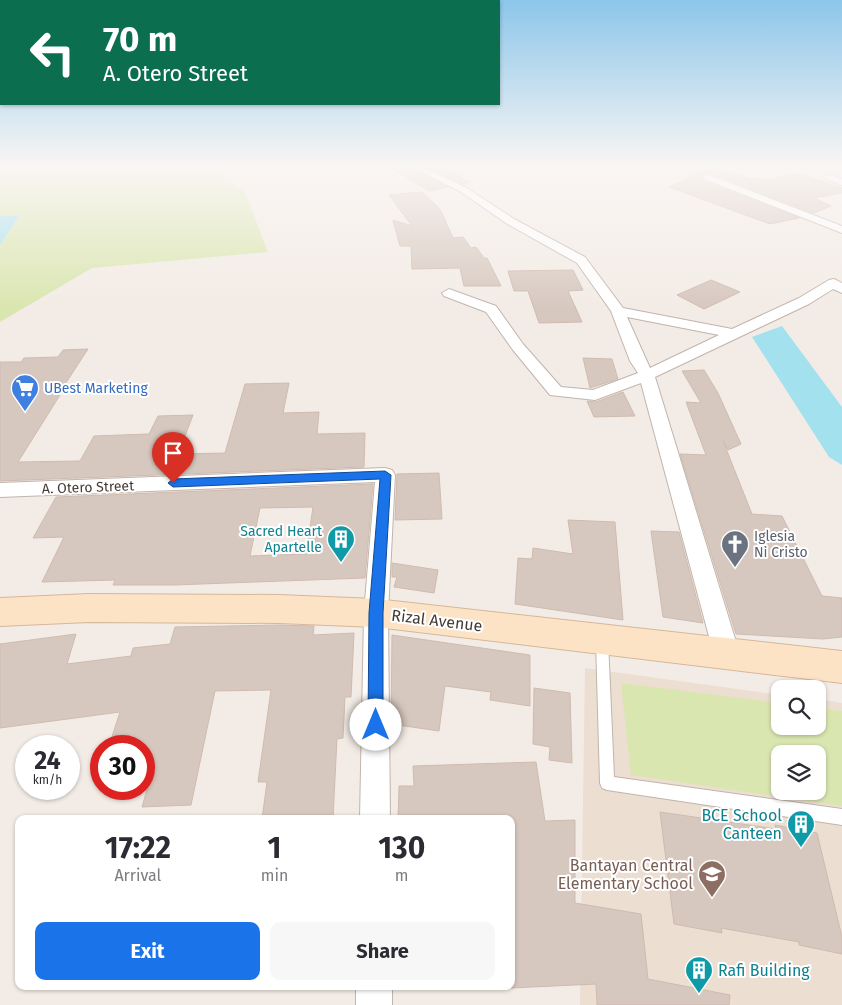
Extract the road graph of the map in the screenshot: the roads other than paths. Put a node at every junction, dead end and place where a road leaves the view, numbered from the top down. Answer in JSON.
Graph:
{"nodes":[{"id":1,"x":499,"y":214,"type":"edge"},
{"id":2,"x":801,"y":214,"type":"edge"},
{"id":3,"x":842,"y":230,"type":"edge"},
{"id":4,"x":839,"y":283,"type":"edge"},
{"id":5,"x":449,"y":293,"type":"dead end"},
{"id":6,"x":618,"y":310,"type":"junction"},
{"id":7,"x":734,"y":334,"type":"junction"},
{"id":8,"x":648,"y":374,"type":"junction"},
{"id":9,"x":0,"y":490,"type":"edge"},
{"id":10,"x":0,"y":612,"type":"edge"},
{"id":11,"x":376,"y":613,"type":"junction"},
{"id":12,"x":602,"y":639,"type":"junction"},
{"id":13,"x":727,"y":655,"type":"junction"},
{"id":14,"x":842,"y":667,"type":"edge"},
{"id":15,"x":375,"y":815,"type":"edge"},
{"id":16,"x":842,"y":817,"type":"edge"},
{"id":17,"x":374,"y":990,"type":"edge"},
{"id":18,"x":374,"y":1005,"type":"edge"}],
"edges":[{"from":1,"to":6,"type":"street"},
{"from":2,"to":3,"type":"street"},
{"from":4,"to":7,"type":"street"},
{"from":5,"to":8,"type":"street"},
{"from":6,"to":7,"type":"street"},
{"from":6,"to":8,"type":"street"},
{"from":7,"to":8,"type":"street"},
{"from":8,"to":13,"type":"street"},
{"from":9,"to":11,"type":"street","name":"A. Otero Street"},
{"from":10,"to":11,"type":"main road","name":"Rizal Avenue"},
{"from":11,"to":12,"type":"main road","name":"Rizal Avenue"},
{"from":11,"to":15,"type":"street"},
{"from":12,"to":13,"type":"main road","name":"Rizal Avenue"},
{"from":12,"to":16,"type":"lane"},
{"from":13,"to":14,"type":"main road","name":"Rizal Avenue"},
{"from":17,"to":18,"type":"street"}]}
